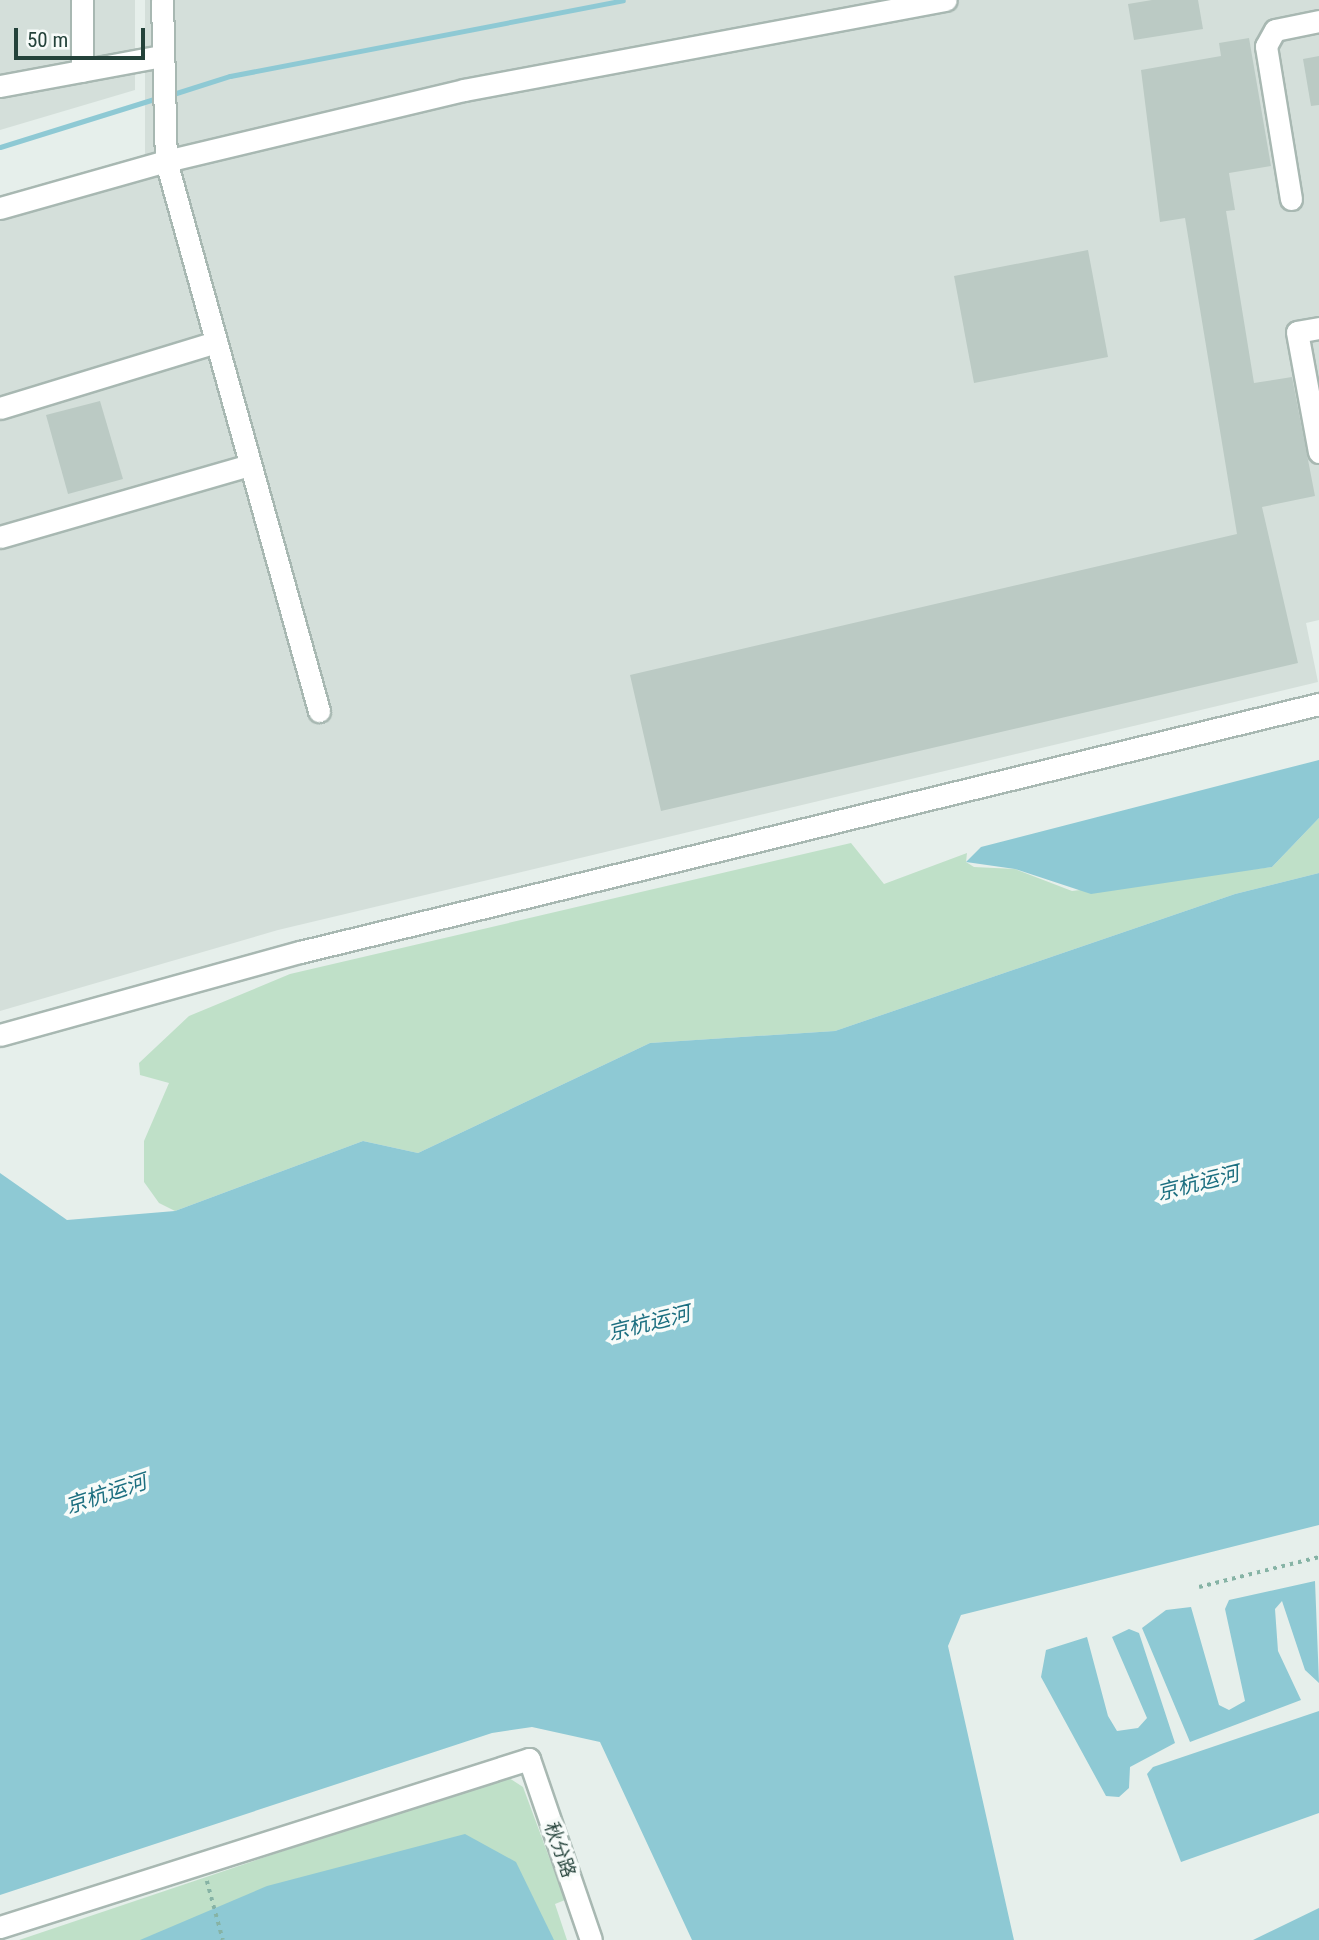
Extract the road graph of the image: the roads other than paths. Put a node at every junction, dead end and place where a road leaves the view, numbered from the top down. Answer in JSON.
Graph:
{"nodes":[{"id":1,"x":82,"y":0,"type":"edge"},
{"id":2,"x":162,"y":0,"type":"edge"},
{"id":3,"x":946,"y":0,"type":"edge"},
{"id":4,"x":1319,"y":21,"type":"edge"},
{"id":5,"x":162,"y":64,"type":"junction"},
{"id":6,"x":82,"y":71,"type":"junction"},
{"id":7,"x":0,"y":86,"type":"edge"},
{"id":8,"x":166,"y":161,"type":"junction"},
{"id":9,"x":1291,"y":199,"type":"dead end"},
{"id":10,"x":0,"y":208,"type":"edge"},
{"id":11,"x":1319,"y":328,"type":"edge"},
{"id":12,"x":216,"y":342,"type":"junction"},
{"id":13,"x":0,"y":408,"type":"edge"},
{"id":14,"x":1319,"y":452,"type":"edge"},
{"id":15,"x":250,"y":465,"type":"junction"},
{"id":16,"x":0,"y":537,"type":"edge"},
{"id":17,"x":1319,"y":704,"type":"edge"},
{"id":18,"x":319,"y":711,"type":"dead end"},
{"id":19,"x":0,"y":1035,"type":"edge"},
{"id":20,"x":0,"y":1927,"type":"edge"},
{"id":21,"x":591,"y":1940,"type":"edge"}],
"edges":[{"from":1,"to":6,"type":"street"},
{"from":2,"to":5,"type":"street"},
{"from":3,"to":8,"type":"street"},
{"from":4,"to":9,"type":"street"},
{"from":5,"to":6,"type":"street"},
{"from":5,"to":8,"type":"street"},
{"from":6,"to":7,"type":"street"},
{"from":8,"to":10,"type":"street"},
{"from":8,"to":12,"type":"street"},
{"from":11,"to":14,"type":"street"},
{"from":12,"to":13,"type":"street"},
{"from":12,"to":15,"type":"street"},
{"from":15,"to":16,"type":"street"},
{"from":15,"to":18,"type":"street"},
{"from":17,"to":19,"type":"street"},
{"from":20,"to":21,"type":"street","name":"秋分路"}]}
